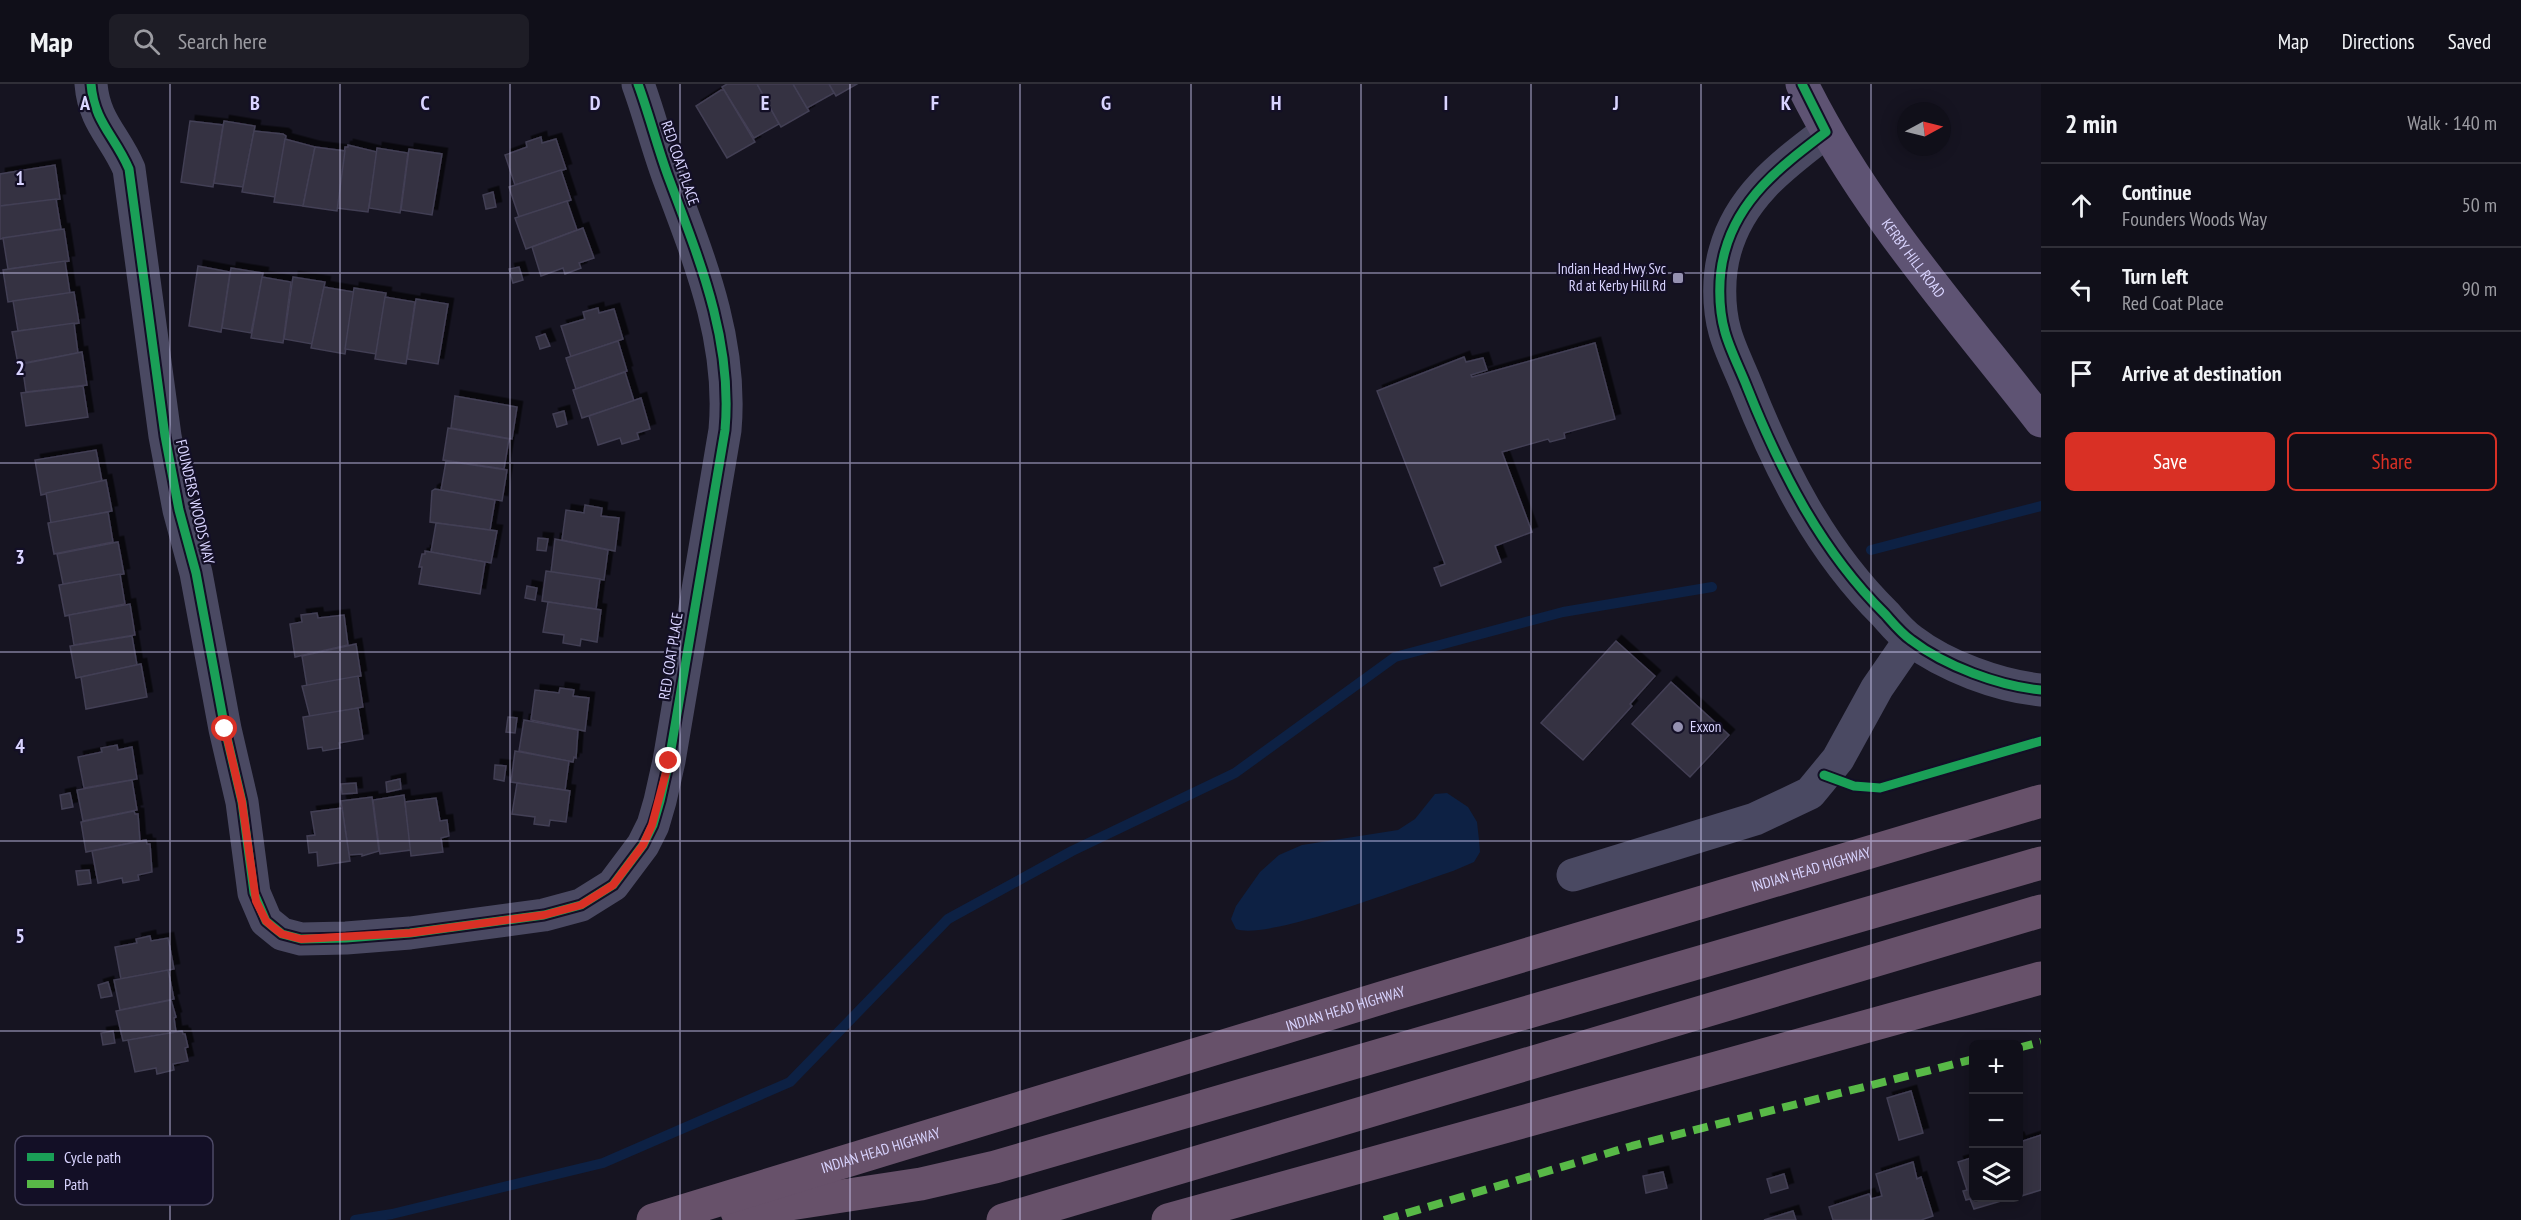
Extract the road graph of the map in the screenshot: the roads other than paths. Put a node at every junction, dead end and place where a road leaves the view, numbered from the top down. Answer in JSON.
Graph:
{"nodes":[{"id":1,"x":91,"y":84,"type":"edge"},
{"id":2,"x":638,"y":84,"type":"edge"},
{"id":3,"x":1802,"y":84,"type":"edge"},
{"id":4,"x":1826,"y":132,"type":"junction"},
{"id":5,"x":2041,"y":421,"type":"edge"},
{"id":6,"x":1910,"y":640,"type":"junction"},
{"id":7,"x":2041,"y":690,"type":"edge"},
{"id":8,"x":2041,"y":801,"type":"edge"},
{"id":9,"x":2041,"y":863,"type":"edge"},
{"id":10,"x":1573,"y":875,"type":"dead end"},
{"id":11,"x":2041,"y":911,"type":"edge"},
{"id":12,"x":274,"y":928,"type":"joint"},
{"id":13,"x":2041,"y":978,"type":"edge"},
{"id":14,"x":653,"y":1220,"type":"edge"},
{"id":15,"x":681,"y":1220,"type":"edge"},
{"id":16,"x":1003,"y":1220,"type":"edge"},
{"id":17,"x":1168,"y":1220,"type":"edge"}],
"edges":[{"from":1,"to":12,"type":"street","name":"FOUNDERS WOODS WAY"},
{"from":2,"to":12,"type":"street","name":"RED COAT PLACE"},
{"from":3,"to":4,"type":"main road","name":"KERBY HILL ROAD"},
{"from":4,"to":5,"type":"main road","name":"KERBY HILL ROAD"},
{"from":4,"to":6,"type":"street"},
{"from":6,"to":7,"type":"street"},
{"from":6,"to":10,"type":"street"},
{"from":8,"to":14,"type":"highway","name":"INDIAN HEAD HIGHWAY"},
{"from":9,"to":15,"type":"highway"},
{"from":11,"to":16,"type":"highway"},
{"from":13,"to":17,"type":"highway"}]}
